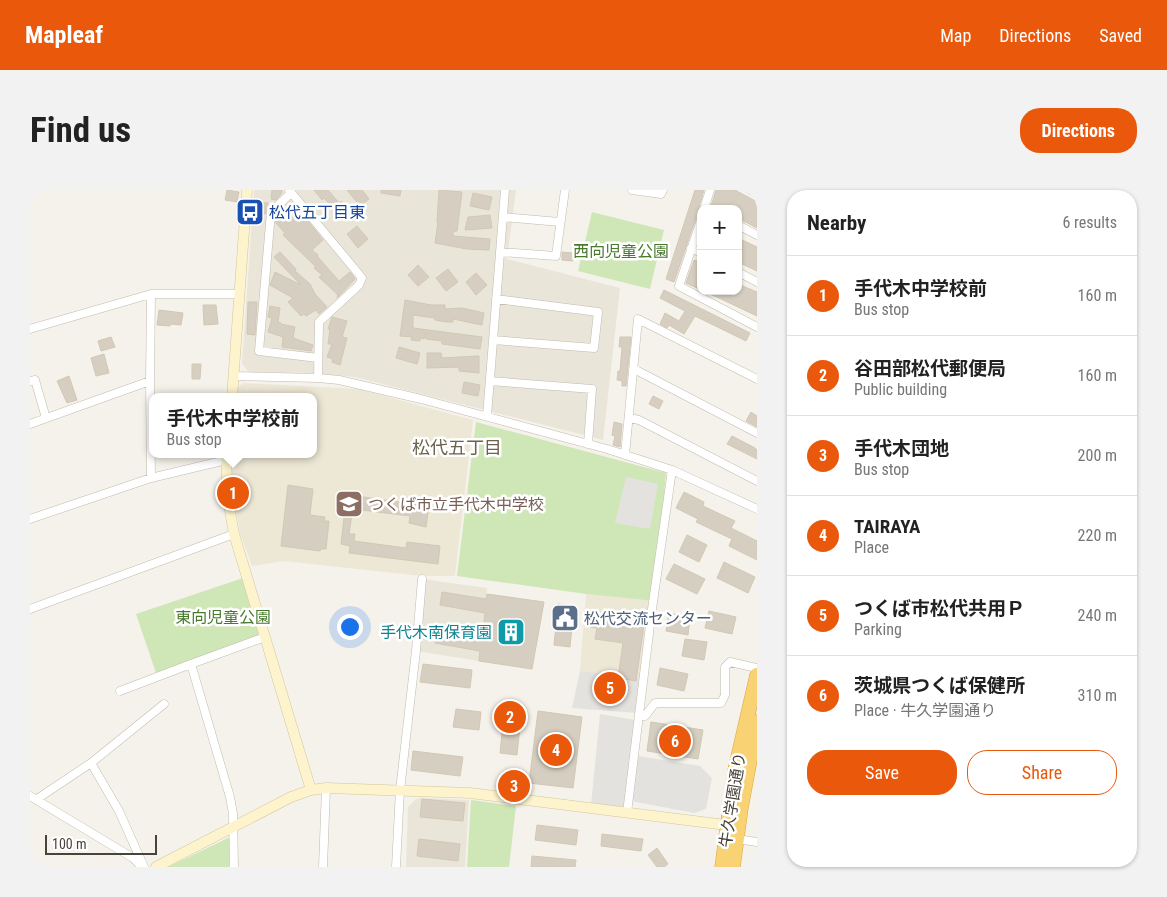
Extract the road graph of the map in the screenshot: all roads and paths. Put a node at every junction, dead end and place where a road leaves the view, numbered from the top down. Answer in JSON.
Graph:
{"nodes":[{"id":1,"x":246,"y":190,"type":"edge"},
{"id":2,"x":505,"y":190,"type":"edge"},
{"id":3,"x":564,"y":190,"type":"edge"},
{"id":4,"x":632,"y":190,"type":"edge"},
{"id":5,"x":663,"y":190,"type":"edge"},
{"id":6,"x":710,"y":190,"type":"edge"},
{"id":7,"x":751,"y":190,"type":"edge"},
{"id":8,"x":290,"y":191,"type":"edge"},
{"id":9,"x":757,"y":193,"type":"edge"},
{"id":10,"x":707,"y":205,"type":"edge"},
{"id":11,"x":503,"y":217,"type":"junction"},
{"id":12,"x":560,"y":222,"type":"junction"},
{"id":13,"x":742,"y":227,"type":"edge"},
{"id":14,"x":697,"y":231,"type":"edge"},
{"id":15,"x":757,"y":235,"type":"edge"},
{"id":16,"x":691,"y":248,"type":"junction"},
{"id":17,"x":697,"y":251,"type":"edge"},
{"id":18,"x":500,"y":252,"type":"junction"},
{"id":19,"x":742,"y":274,"type":"edge"},
{"id":20,"x":757,"y":282,"type":"edge"},
{"id":21,"x":151,"y":294,"type":"junction"},
{"id":22,"x":239,"y":294,"type":"junction"},
{"id":23,"x":496,"y":299,"type":"junction"},
{"id":24,"x":757,"y":327,"type":"edge"},
{"id":25,"x":30,"y":329,"type":"edge"},
{"id":26,"x":493,"y":340,"type":"junction"},
{"id":27,"x":318,"y":358,"type":"junction"},
{"id":28,"x":634,"y":370,"type":"junction"},
{"id":29,"x":233,"y":376,"type":"junction"},
{"id":30,"x":318,"y":378,"type":"junction"},
{"id":31,"x":757,"y":378,"type":"edge"},
{"id":32,"x":30,"y":381,"type":"edge"},
{"id":33,"x":150,"y":381,"type":"junction"},
{"id":34,"x":490,"y":381,"type":"junction"},
{"id":35,"x":150,"y":393,"type":"edge"},
{"id":36,"x":232,"y":393,"type":"edge"},
{"id":37,"x":487,"y":416,"type":"junction"},
{"id":38,"x":46,"y":418,"type":"junction"},
{"id":39,"x":629,"y":418,"type":"junction"},
{"id":40,"x":30,"y":424,"type":"edge"},
{"id":41,"x":757,"y":433,"type":"edge"},
{"id":42,"x":588,"y":444,"type":"junction"},
{"id":43,"x":626,"y":455,"type":"junction"},
{"id":44,"x":151,"y":458,"type":"edge"},
{"id":45,"x":222,"y":458,"type":"edge"},
{"id":46,"x":226,"y":458,"type":"edge"},
{"id":47,"x":672,"y":470,"type":"junction"},
{"id":48,"x":151,"y":478,"type":"junction"},
{"id":49,"x":757,"y":481,"type":"edge"},
{"id":50,"x":757,"y":509,"type":"edge"},
{"id":51,"x":30,"y":519,"type":"edge"},
{"id":52,"x":234,"y":534,"type":"junction"},
{"id":53,"x":422,"y":579,"type":"dead end"},
{"id":54,"x":30,"y":608,"type":"edge"},
{"id":55,"x":265,"y":637,"type":"junction"},
{"id":56,"x":191,"y":664,"type":"junction"},
{"id":57,"x":757,"y":668,"type":"edge"},
{"id":58,"x":757,"y":675,"type":"edge"},
{"id":59,"x":120,"y":691,"type":"dead end"},
{"id":60,"x":164,"y":704,"type":"dead end"},
{"id":61,"x":639,"y":716,"type":"junction"},
{"id":62,"x":757,"y":722,"type":"edge"},
{"id":63,"x":91,"y":763,"type":"junction"},
{"id":64,"x":326,"y":788,"type":"junction"},
{"id":65,"x":311,"y":790,"type":"junction"},
{"id":66,"x":400,"y":790,"type":"junction"},
{"id":67,"x":33,"y":797,"type":"edge"},
{"id":68,"x":627,"y":813,"type":"junction"},
{"id":69,"x":233,"y":827,"type":"junction"},
{"id":70,"x":734,"y":830,"type":"junction"},
{"id":71,"x":757,"y":842,"type":"edge"},
{"id":72,"x":143,"y":867,"type":"edge"},
{"id":73,"x":156,"y":867,"type":"edge"},
{"id":74,"x":234,"y":867,"type":"edge"},
{"id":75,"x":322,"y":867,"type":"edge"},
{"id":76,"x":396,"y":867,"type":"edge"},
{"id":77,"x":722,"y":867,"type":"edge"},
{"id":78,"x":733,"y":867,"type":"edge"}],
"edges":[{"from":1,"to":22,"type":"street"},
{"from":2,"to":11,"type":"street"},
{"from":3,"to":12,"type":"street"},
{"from":4,"to":5,"type":"street"},
{"from":6,"to":10,"type":"street"},
{"from":7,"to":9,"type":"street"},
{"from":8,"to":27,"type":"street"},
{"from":8,"to":27,"type":"street"},
{"from":11,"to":12,"type":"street"},
{"from":11,"to":18,"type":"street"},
{"from":12,"to":18,"type":"street"},
{"from":13,"to":15,"type":"street"},
{"from":14,"to":16,"type":"street"},
{"from":16,"to":17,"type":"street"},
{"from":16,"to":24,"type":"street"},
{"from":18,"to":23,"type":"street"},
{"from":19,"to":20,"type":"street"},
{"from":21,"to":22,"type":"street"},
{"from":21,"to":25,"type":"street"},
{"from":21,"to":33,"type":"street"},
{"from":22,"to":29,"type":"street"},
{"from":23,"to":26,"type":"street"},
{"from":23,"to":26,"type":"street"},
{"from":26,"to":34,"type":"street"},
{"from":27,"to":30,"type":"street"},
{"from":28,"to":31,"type":"street"},
{"from":28,"to":39,"type":"street"},
{"from":28,"to":41,"type":"street"},
{"from":29,"to":30,"type":"street"},
{"from":29,"to":36,"type":"street"},
{"from":30,"to":37,"type":"street"},
{"from":32,"to":38,"type":"street"},
{"from":33,"to":35,"type":"street"},
{"from":33,"to":38,"type":"street"},
{"from":34,"to":37,"type":"street"},
{"from":34,"to":42,"type":"street"},
{"from":37,"to":42,"type":"street"},
{"from":38,"to":40,"type":"street"},
{"from":39,"to":43,"type":"street"},
{"from":39,"to":49,"type":"street"},
{"from":42,"to":43,"type":"street"},
{"from":43,"to":47,"type":"street"},
{"from":44,"to":48,"type":"street"},
{"from":45,"to":48,"type":"street"},
{"from":46,"to":52,"type":"street"},
{"from":47,"to":50,"type":"street"},
{"from":47,"to":61,"type":"street"},
{"from":48,"to":51,"type":"street"},
{"from":52,"to":54,"type":"street"},
{"from":52,"to":55,"type":"street"},
{"from":53,"to":66,"type":"street"},
{"from":55,"to":56,"type":"street"},
{"from":55,"to":65,"type":"street"},
{"from":56,"to":59,"type":"street"},
{"from":56,"to":69,"type":"street"},
{"from":57,"to":61,"type":"street"},
{"from":58,"to":70,"type":"highway","name":"牛久学園通り"},
{"from":60,"to":63,"type":"street"},
{"from":61,"to":68,"type":"street"},
{"from":62,"to":70,"type":"highway","name":"牛久学園通り"},
{"from":63,"to":67,"type":"street"},
{"from":63,"to":72,"type":"street"},
{"from":64,"to":65,"type":"street"},
{"from":64,"to":66,"type":"street"},
{"from":64,"to":75,"type":"street"},
{"from":65,"to":69,"type":"street"},
{"from":66,"to":68,"type":"street"},
{"from":66,"to":76,"type":"street"},
{"from":67,"to":72,"type":"street"},
{"from":68,"to":70,"type":"street"},
{"from":69,"to":73,"type":"street"},
{"from":69,"to":74,"type":"street"},
{"from":70,"to":71,"type":"street"},
{"from":70,"to":77,"type":"highway","name":"牛久学園通り"},
{"from":70,"to":78,"type":"highway","name":"牛久学園通り"}]}
